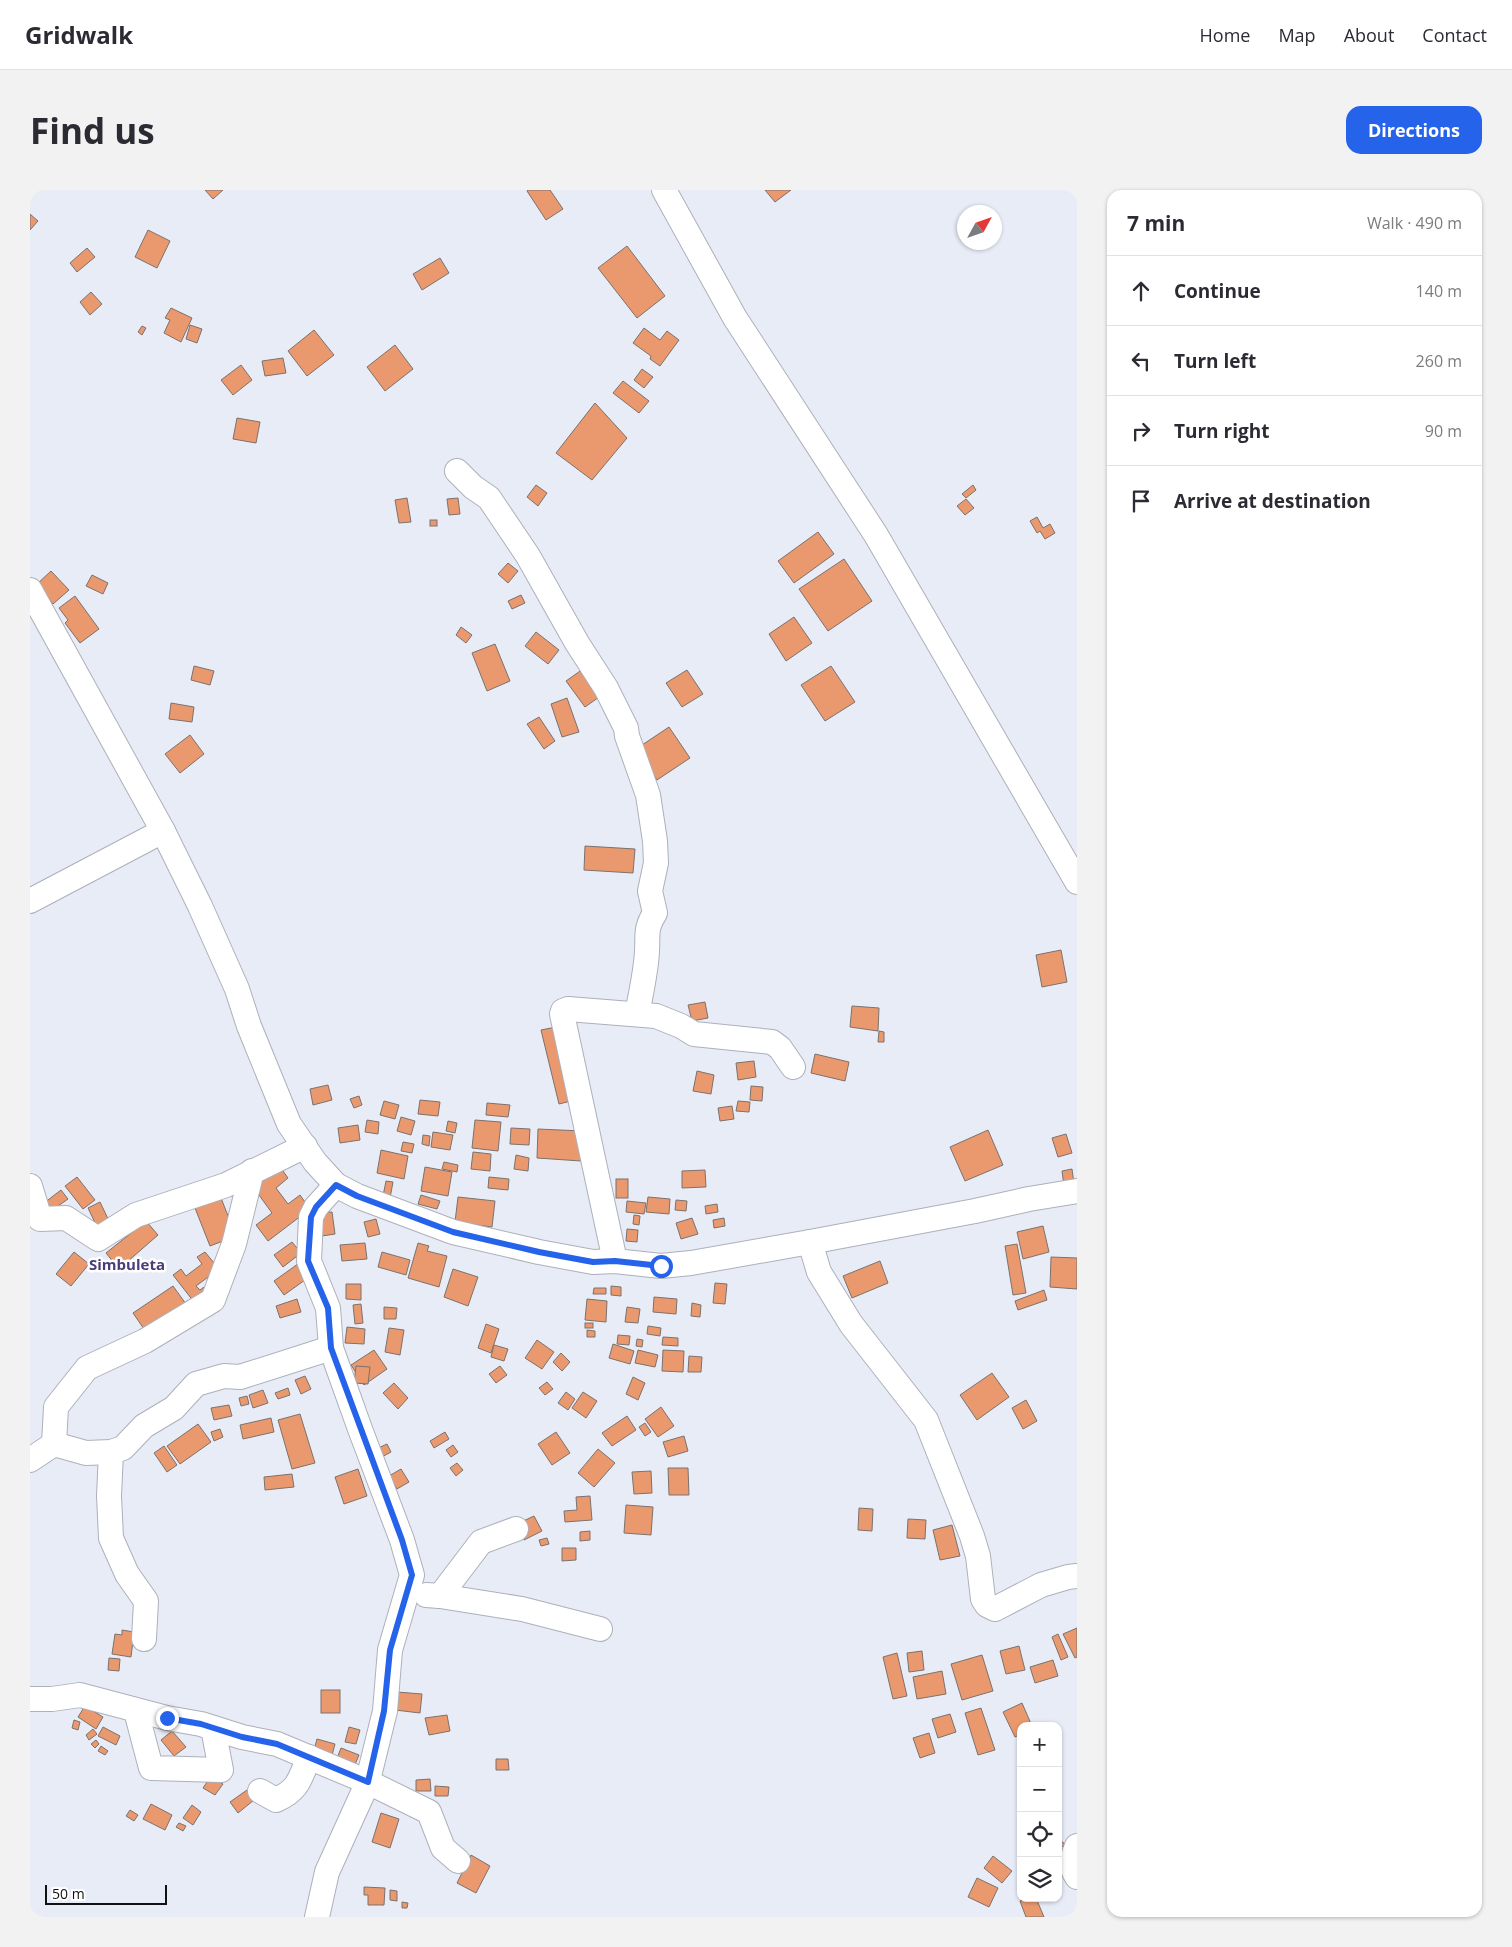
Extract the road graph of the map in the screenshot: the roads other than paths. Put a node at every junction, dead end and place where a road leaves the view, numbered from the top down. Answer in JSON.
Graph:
{"nodes":[{"id":1,"x":664,"y":190,"type":"edge"},
{"id":2,"x":457,"y":471,"type":"dead end"},
{"id":3,"x":30,"y":590,"type":"edge"},
{"id":4,"x":163,"y":832,"type":"junction"},
{"id":5,"x":1077,"y":882,"type":"edge"},
{"id":6,"x":30,"y":902,"type":"edge"},
{"id":7,"x":637,"y":1014,"type":"junction"},
{"id":8,"x":793,"y":1067,"type":"dead end"},
{"id":9,"x":305,"y":1146,"type":"junction"},
{"id":10,"x":252,"y":1171,"type":"junction"},
{"id":11,"x":336,"y":1185,"type":"junction"},
{"id":12,"x":30,"y":1186,"type":"edge"},
{"id":13,"x":1077,"y":1191,"type":"edge"},
{"id":14,"x":810,"y":1242,"type":"junction"},
{"id":15,"x":615,"y":1261,"type":"junction"},
{"id":16,"x":331,"y":1348,"type":"junction"},
{"id":17,"x":54,"y":1444,"type":"junction"},
{"id":18,"x":111,"y":1452,"type":"junction"},
{"id":19,"x":30,"y":1460,"type":"edge"},
{"id":20,"x":516,"y":1529,"type":"dead end"},
{"id":21,"x":1077,"y":1576,"type":"edge"},
{"id":22,"x":406,"y":1594,"type":"junction"},
{"id":23,"x":440,"y":1596,"type":"junction"},
{"id":24,"x":600,"y":1629,"type":"dead end"},
{"id":25,"x":144,"y":1639,"type":"dead end"},
{"id":26,"x":30,"y":1698,"type":"edge"},
{"id":27,"x":136,"y":1710,"type":"junction"},
{"id":28,"x":213,"y":1728,"type":"junction"},
{"id":29,"x":309,"y":1757,"type":"junction"},
{"id":30,"x":368,"y":1782,"type":"junction"},
{"id":31,"x":260,"y":1791,"type":"dead end"},
{"id":32,"x":1077,"y":1846,"type":"edge"},
{"id":33,"x":458,"y":1861,"type":"dead end"},
{"id":34,"x":1077,"y":1876,"type":"edge"},
{"id":35,"x":317,"y":1917,"type":"edge"}],
"edges":[{"from":1,"to":5,"type":"street"},
{"from":2,"to":7,"type":"street"},
{"from":3,"to":4,"type":"street"},
{"from":4,"to":6,"type":"street"},
{"from":4,"to":9,"type":"street"},
{"from":7,"to":8,"type":"street"},
{"from":7,"to":15,"type":"street"},
{"from":9,"to":10,"type":"street"},
{"from":9,"to":11,"type":"street"},
{"from":10,"to":12,"type":"street"},
{"from":10,"to":17,"type":"street"},
{"from":11,"to":15,"type":"street"},
{"from":11,"to":16,"type":"street"},
{"from":13,"to":14,"type":"street"},
{"from":14,"to":15,"type":"street"},
{"from":14,"to":21,"type":"street"},
{"from":16,"to":18,"type":"street"},
{"from":16,"to":22,"type":"street"},
{"from":17,"to":18,"type":"street"},
{"from":17,"to":19,"type":"street"},
{"from":18,"to":25,"type":"street"},
{"from":20,"to":23,"type":"street"},
{"from":22,"to":23,"type":"street"},
{"from":22,"to":30,"type":"street"},
{"from":23,"to":24,"type":"street"},
{"from":26,"to":27,"type":"street"},
{"from":27,"to":28,"type":"street"},
{"from":27,"to":28,"type":"street"},
{"from":28,"to":29,"type":"street"},
{"from":29,"to":30,"type":"street"},
{"from":29,"to":31,"type":"street"},
{"from":30,"to":33,"type":"street"},
{"from":30,"to":35,"type":"street"},
{"from":32,"to":34,"type":"street"}]}
